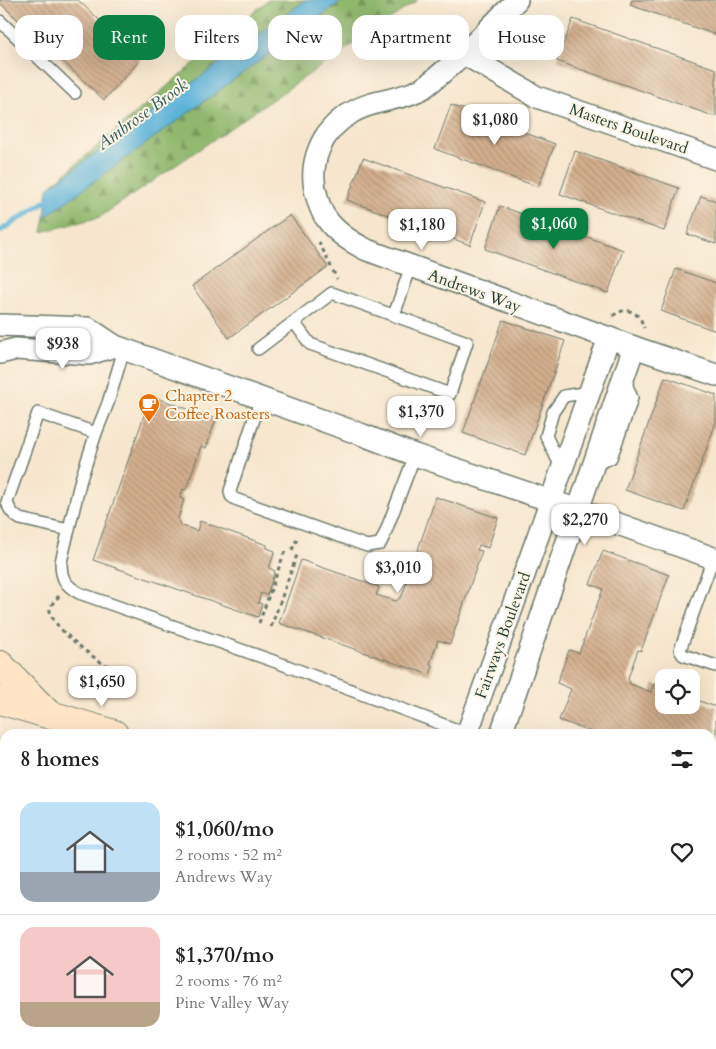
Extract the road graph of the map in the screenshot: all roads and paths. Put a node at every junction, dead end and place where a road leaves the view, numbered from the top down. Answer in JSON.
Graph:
{"nodes":[{"id":1,"x":517,"y":0,"type":"edge"},
{"id":2,"x":0,"y":21,"type":"edge"},
{"id":3,"x":469,"y":49,"type":"edge"},
{"id":4,"x":469,"y":57,"type":"edge"},
{"id":5,"x":457,"y":60,"type":"edge"},
{"id":6,"x":75,"y":93,"type":"dead end"},
{"id":7,"x":716,"y":158,"type":"edge"},
{"id":8,"x":317,"y":240,"type":"dead end"},
{"id":9,"x":410,"y":266,"type":"junction"},
{"id":10,"x":340,"y":283,"type":"dead end"},
{"id":11,"x":394,"y":315,"type":"junction"},
{"id":12,"x":613,"y":316,"type":"dead end"},
{"id":13,"x":294,"y":322,"type":"junction"},
{"id":14,"x":0,"y":325,"type":"edge"},
{"id":15,"x":644,"y":328,"type":"dead end"},
{"id":16,"x":609,"y":338,"type":"junction"},
{"id":17,"x":634,"y":347,"type":"junction"},
{"id":18,"x":120,"y":348,"type":"junction"},
{"id":19,"x":258,"y":349,"type":"dead end"},
{"id":20,"x":0,"y":353,"type":"edge"},
{"id":21,"x":716,"y":375,"type":"edge"},
{"id":22,"x":590,"y":392,"type":"junction"},
{"id":23,"x":261,"y":398,"type":"junction"},
{"id":24,"x":96,"y":433,"type":"junction"},
{"id":25,"x":415,"y":455,"type":"junction"},
{"id":26,"x":562,"y":469,"type":"junction"},
{"id":27,"x":550,"y":502,"type":"junction"},
{"id":28,"x":578,"y":510,"type":"junction"},
{"id":29,"x":69,"y":530,"type":"junction"},
{"id":30,"x":286,"y":548,"type":"dead end"},
{"id":31,"x":298,"y":552,"type":"dead end"},
{"id":32,"x":715,"y":559,"type":"edge"},
{"id":33,"x":61,"y":594,"type":"dead end"},
{"id":34,"x":259,"y":623,"type":"dead end"},
{"id":35,"x":271,"y":627,"type":"dead end"},
{"id":36,"x":0,"y":665,"type":"edge"},
{"id":37,"x":716,"y":666,"type":"edge"},
{"id":38,"x":115,"y":678,"type":"dead end"},
{"id":39,"x":0,"y":700,"type":"edge"},
{"id":40,"x":48,"y":714,"type":"junction"},
{"id":41,"x":77,"y":728,"type":"edge"},
{"id":42,"x":454,"y":729,"type":"edge"},
{"id":43,"x":469,"y":729,"type":"edge"},
{"id":44,"x":503,"y":729,"type":"edge"}],
"edges":[{"from":1,"to":3,"type":"street","name":"Andrews Way"},
{"from":2,"to":6,"type":"lane"},
{"from":4,"to":7,"type":"street","name":"Masters Boulevard"},
{"from":5,"to":9,"type":"street","name":"Andrews Way"},
{"from":8,"to":10,"type":"path"},
{"from":9,"to":11,"type":"lane"},
{"from":9,"to":16,"type":"street","name":"Andrews Way"},
{"from":11,"to":13,"type":"lane"},
{"from":11,"to":13,"type":"lane"},
{"from":12,"to":15,"type":"path"},
{"from":13,"to":19,"type":"lane"},
{"from":14,"to":18,"type":"street"},
{"from":16,"to":17,"type":"street","name":"Andrews Way"},
{"from":16,"to":22,"type":"street","name":"Fairways Boulevard"},
{"from":17,"to":21,"type":"street","name":"Andrews Way"},
{"from":17,"to":28,"type":"street","name":"Fairways Boulevard"},
{"from":18,"to":20,"type":"street"},
{"from":18,"to":23,"type":"street"},
{"from":18,"to":24,"type":"lane"},
{"from":22,"to":26,"type":"street","name":"Fairways Boulevard"},
{"from":22,"to":26,"type":"lane"},
{"from":23,"to":25,"type":"street"},
{"from":23,"to":25,"type":"lane"},
{"from":24,"to":29,"type":"lane"},
{"from":24,"to":29,"type":"lane"},
{"from":25,"to":27,"type":"street"},
{"from":26,"to":27,"type":"street","name":"Fairways Boulevard"},
{"from":27,"to":28,"type":"street"},
{"from":27,"to":43,"type":"street","name":"Fairways Boulevard"},
{"from":28,"to":32,"type":"street"},
{"from":28,"to":44,"type":"street","name":"Fairways Boulevard"},
{"from":29,"to":42,"type":"lane"},
{"from":30,"to":34,"type":"path"},
{"from":31,"to":35,"type":"path"},
{"from":32,"to":37,"type":"lane"},
{"from":33,"to":38,"type":"path"},
{"from":36,"to":40,"type":"main road"},
{"from":39,"to":40,"type":"main road"},
{"from":40,"to":41,"type":"main road"}]}
